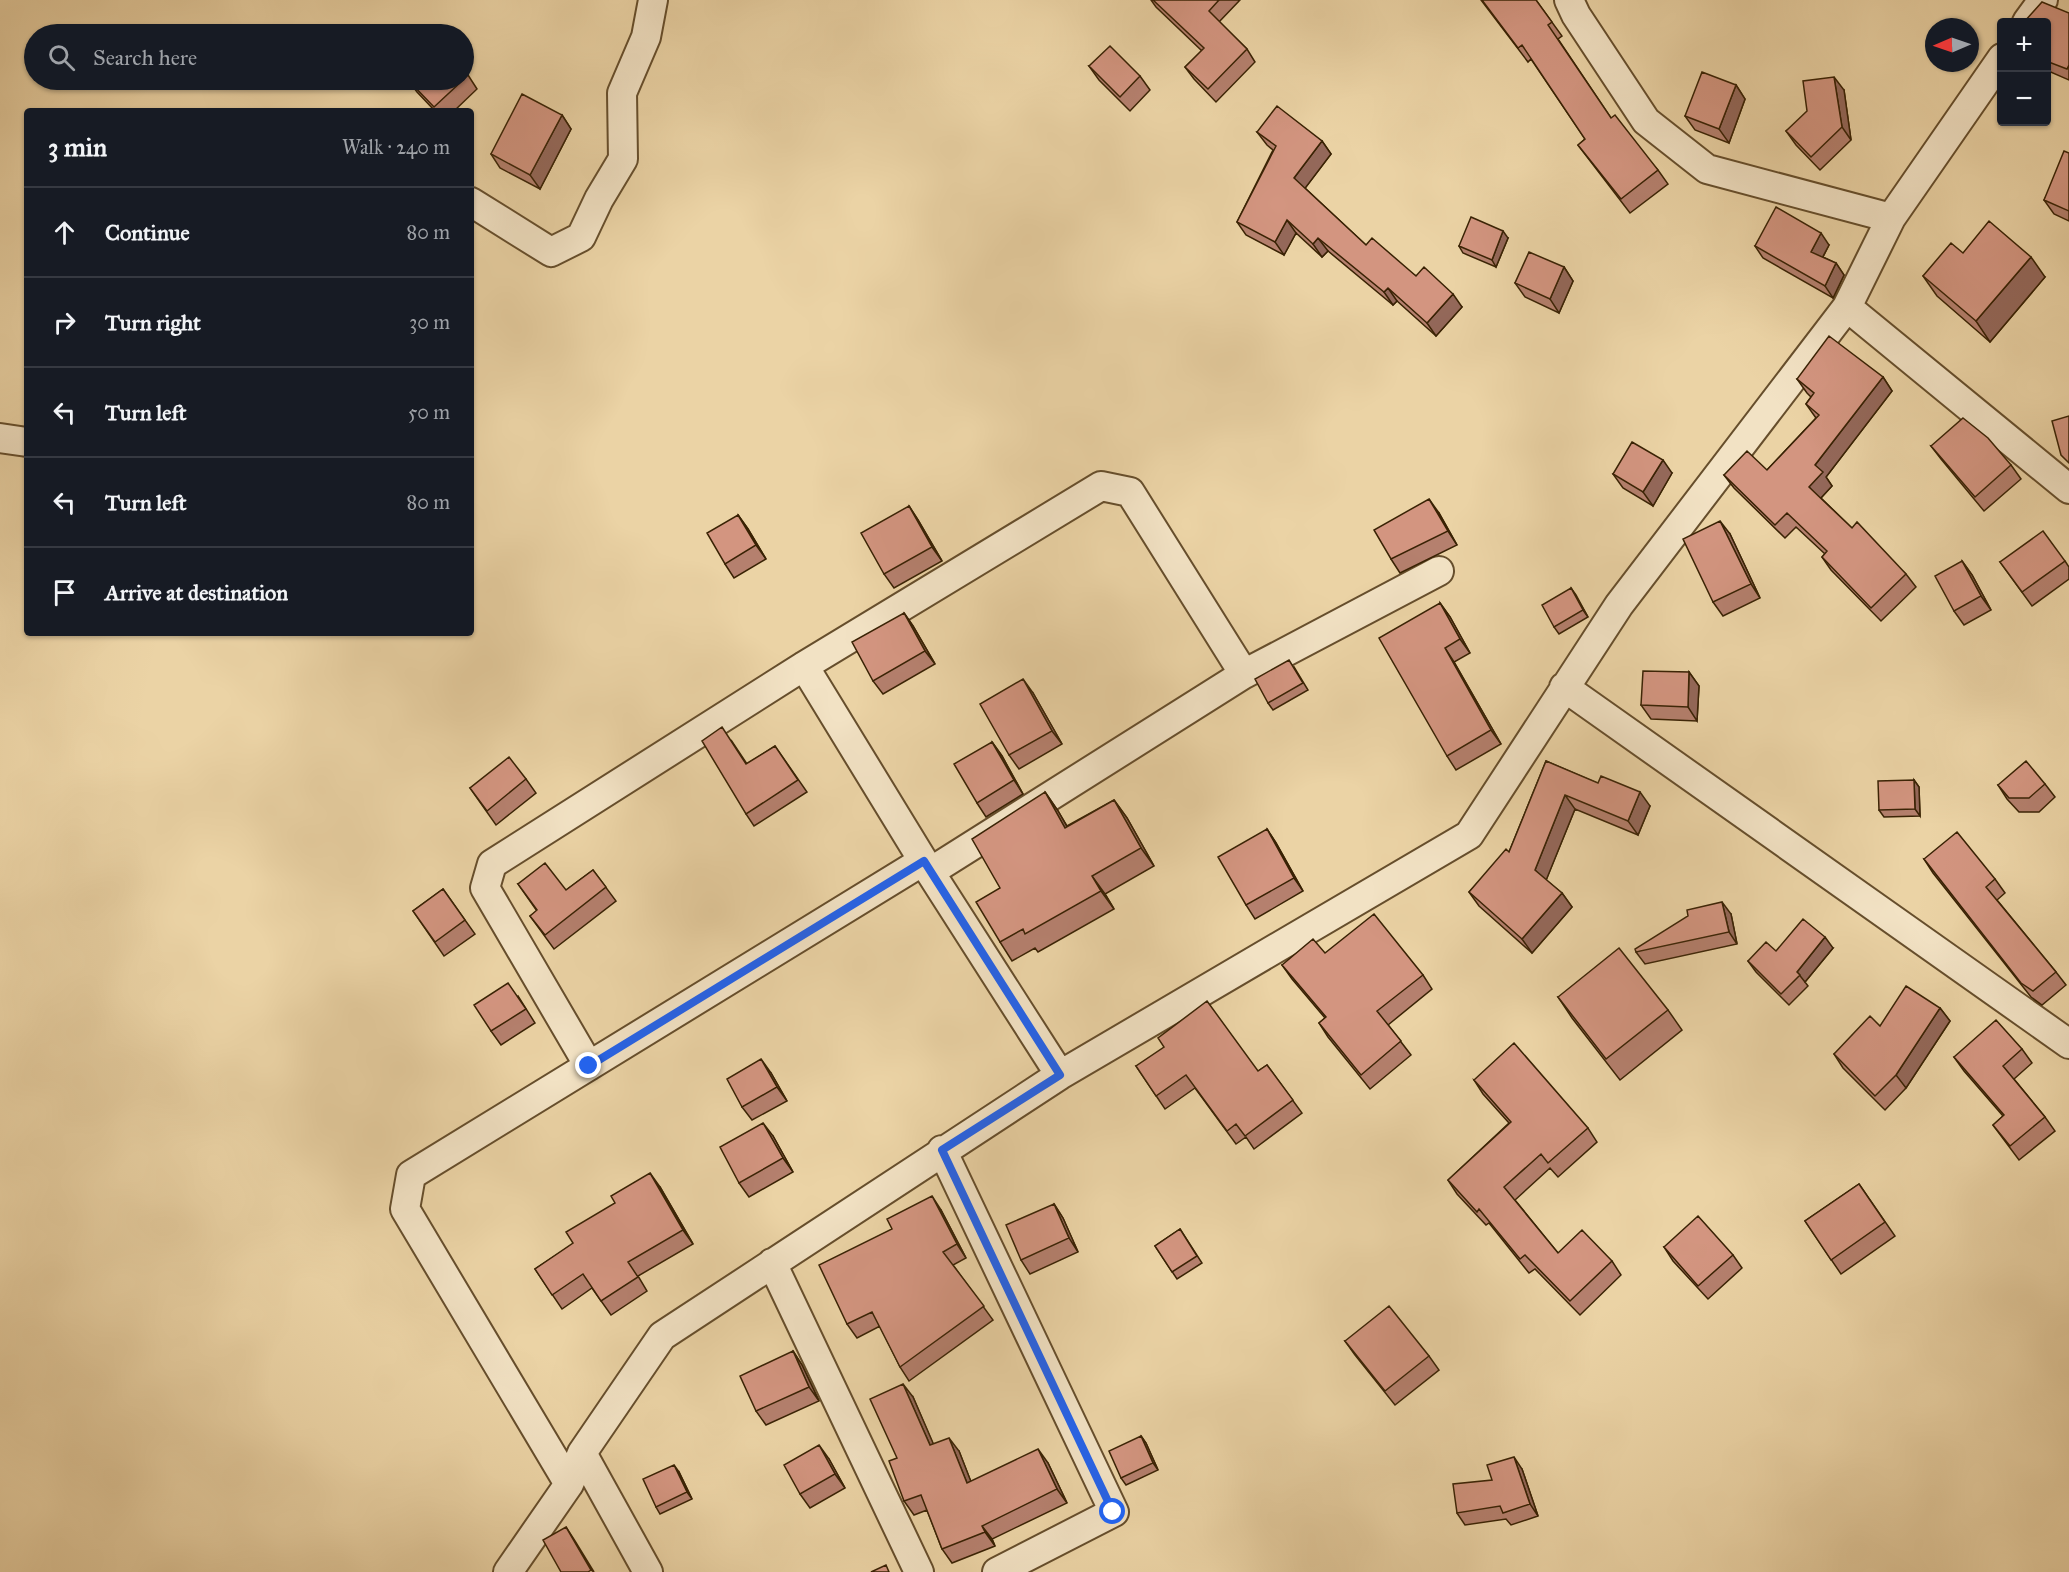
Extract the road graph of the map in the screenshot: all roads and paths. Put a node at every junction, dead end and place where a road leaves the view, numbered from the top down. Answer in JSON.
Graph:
{"nodes":[{"id":1,"x":653,"y":0,"type":"edge"},
{"id":2,"x":1569,"y":0,"type":"edge"},
{"id":3,"x":2043,"y":0,"type":"edge"},
{"id":4,"x":2030,"y":18,"type":"edge"},
{"id":5,"x":1997,"y":64,"type":"edge"},
{"id":6,"x":474,"y":204,"type":"edge"},
{"id":7,"x":1891,"y":218,"type":"junction"},
{"id":8,"x":1846,"y":307,"type":"junction"},
{"id":9,"x":0,"y":438,"type":"edge"},
{"id":10,"x":24,"y":442,"type":"edge"},
{"id":11,"x":2069,"y":489,"type":"edge"},
{"id":12,"x":1439,"y":571,"type":"dead end"},
{"id":13,"x":804,"y":666,"type":"junction"},
{"id":14,"x":1244,"y":674,"type":"junction"},
{"id":15,"x":1564,"y":687,"type":"junction"},
{"id":16,"x":927,"y":866,"type":"junction"},
{"id":17,"x":2069,"y":1044,"type":"edge"},
{"id":18,"x":589,"y":1066,"type":"junction"},
{"id":19,"x":1060,"y":1075,"type":"junction"},
{"id":20,"x":942,"y":1150,"type":"junction"},
{"id":21,"x":772,"y":1263,"type":"junction"},
{"id":22,"x":582,"y":1453,"type":"junction"},
{"id":23,"x":569,"y":1485,"type":"junction"},
{"id":24,"x":508,"y":1572,"type":"edge"},
{"id":25,"x":648,"y":1572,"type":"edge"},
{"id":26,"x":919,"y":1572,"type":"edge"},
{"id":27,"x":997,"y":1572,"type":"edge"}],
"edges":[{"from":1,"to":6,"type":"street"},
{"from":2,"to":7,"type":"street"},
{"from":3,"to":4,"type":"street"},
{"from":5,"to":7,"type":"street"},
{"from":7,"to":8,"type":"street"},
{"from":8,"to":11,"type":"street"},
{"from":8,"to":15,"type":"street"},
{"from":9,"to":10,"type":"street"},
{"from":12,"to":14,"type":"street"},
{"from":13,"to":14,"type":"street"},
{"from":13,"to":16,"type":"street"},
{"from":13,"to":18,"type":"street"},
{"from":14,"to":16,"type":"street"},
{"from":15,"to":17,"type":"street"},
{"from":15,"to":19,"type":"street"},
{"from":16,"to":18,"type":"street"},
{"from":16,"to":19,"type":"street"},
{"from":18,"to":23,"type":"street"},
{"from":19,"to":20,"type":"street"},
{"from":20,"to":21,"type":"street"},
{"from":20,"to":27,"type":"street"},
{"from":21,"to":22,"type":"street"},
{"from":21,"to":26,"type":"street"},
{"from":22,"to":23,"type":"street"},
{"from":22,"to":25,"type":"street"},
{"from":23,"to":24,"type":"street"}]}
